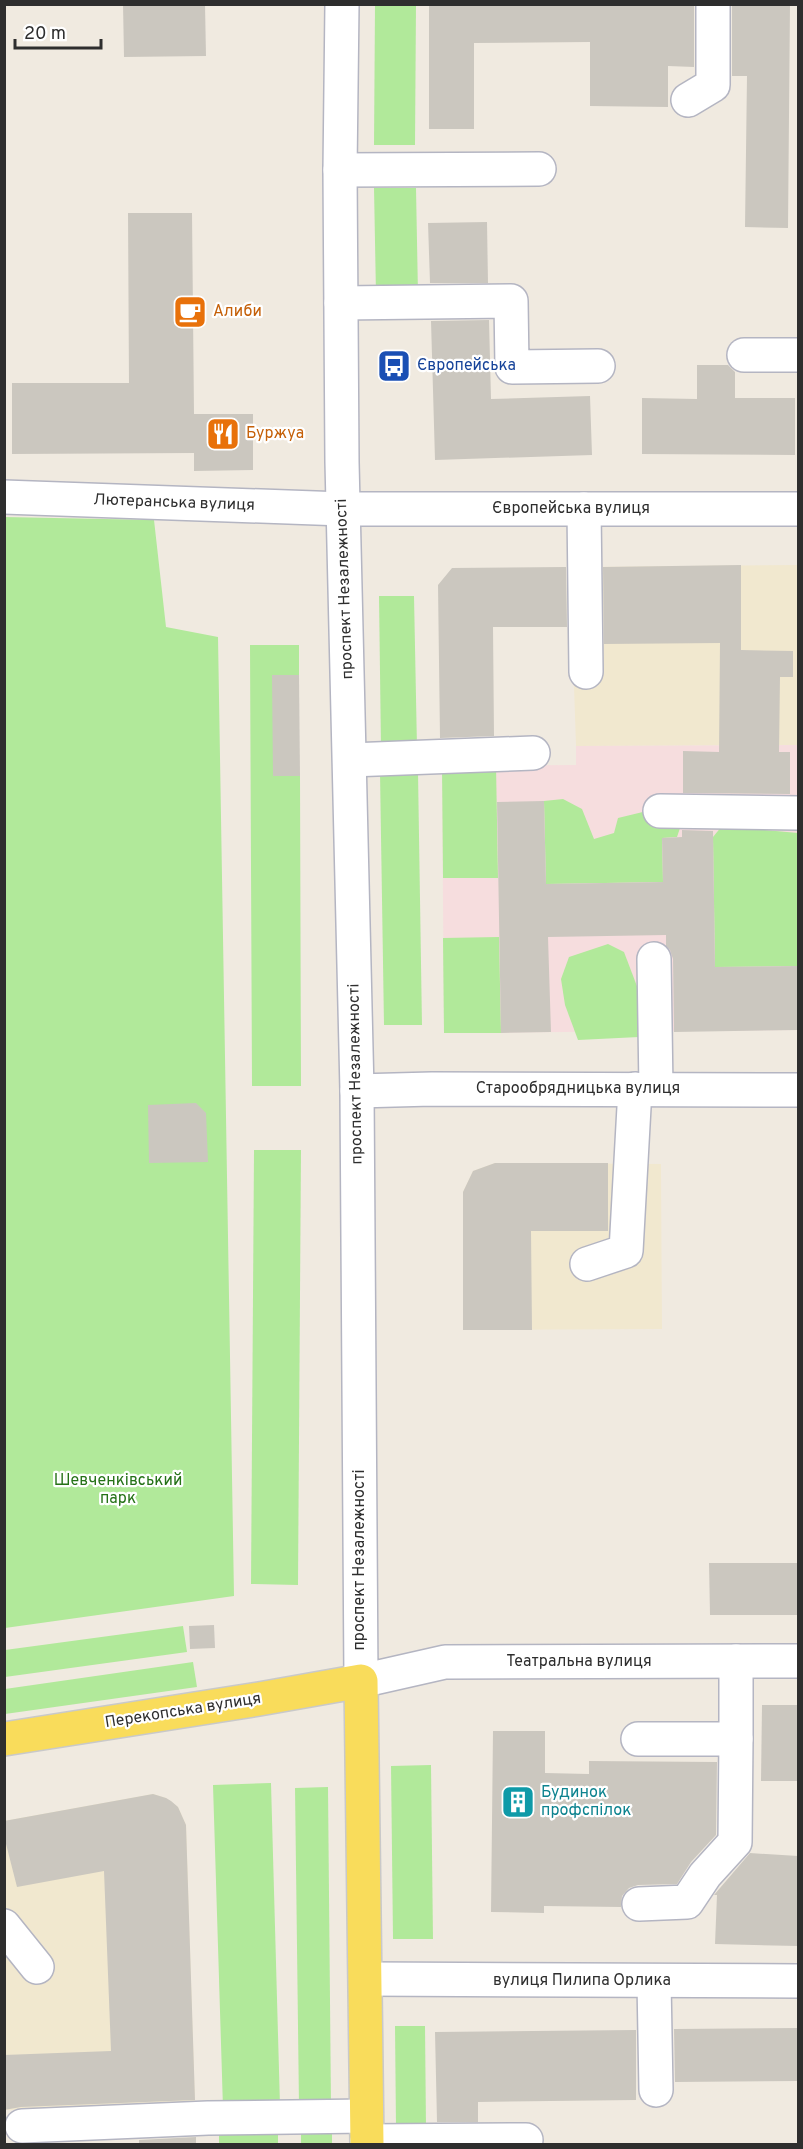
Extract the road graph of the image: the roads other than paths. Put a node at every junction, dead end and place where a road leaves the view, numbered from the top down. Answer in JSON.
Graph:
{"nodes":[{"id":1,"x":342,"y":4,"type":"edge"},
{"id":2,"x":713,"y":4,"type":"edge"},
{"id":3,"x":688,"y":100,"type":"dead end"},
{"id":4,"x":539,"y":169,"type":"dead end"},
{"id":5,"x":340,"y":170,"type":"junction"},
{"id":6,"x":341,"y":303,"type":"junction"},
{"id":7,"x":798,"y":355,"type":"edge"},
{"id":8,"x":744,"y":356,"type":"dead end"},
{"id":9,"x":598,"y":366,"type":"dead end"},
{"id":10,"x":4,"y":497,"type":"edge"},
{"id":11,"x":343,"y":509,"type":"junction"},
{"id":12,"x":584,"y":509,"type":"junction"},
{"id":13,"x":798,"y":509,"type":"edge"},
{"id":14,"x":586,"y":672,"type":"dead end"},
{"id":15,"x":533,"y":753,"type":"dead end"},
{"id":16,"x":350,"y":760,"type":"junction"},
{"id":17,"x":660,"y":811,"type":"dead end"},
{"id":18,"x":798,"y":813,"type":"edge"},
{"id":19,"x":654,"y":959,"type":"dead end"},
{"id":20,"x":646,"y":1089,"type":"junction"},
{"id":21,"x":798,"y":1090,"type":"edge"},
{"id":22,"x":357,"y":1091,"type":"junction"},
{"id":23,"x":587,"y":1264,"type":"dead end"},
{"id":24,"x":736,"y":1661,"type":"junction"},
{"id":25,"x":798,"y":1661,"type":"edge"},
{"id":26,"x":361,"y":1681,"type":"junction"},
{"id":27,"x":4,"y":1739,"type":"edge"},
{"id":28,"x":638,"y":1739,"type":"dead end"},
{"id":29,"x":736,"y":1739,"type":"junction"},
{"id":30,"x":639,"y":1904,"type":"dead end"},
{"id":31,"x":4,"y":1926,"type":"edge"},
{"id":32,"x":37,"y":1967,"type":"dead end"},
{"id":33,"x":366,"y":1980,"type":"junction"},
{"id":34,"x":798,"y":1981,"type":"edge"},
{"id":35,"x":654,"y":1982,"type":"junction"},
{"id":36,"x":656,"y":2090,"type":"dead end"},
{"id":37,"x":22,"y":2126,"type":"dead end"},
{"id":38,"x":366,"y":2134,"type":"edge"},
{"id":39,"x":526,"y":2140,"type":"dead end"}],
"edges":[{"from":1,"to":5,"type":"street","name":"проспект Незалежності"},
{"from":2,"to":3,"type":"street"},
{"from":4,"to":5,"type":"street"},
{"from":5,"to":6,"type":"street","name":"проспект Незалежності"},
{"from":6,"to":9,"type":"street"},
{"from":6,"to":11,"type":"street","name":"проспект Незалежності"},
{"from":7,"to":8,"type":"street"},
{"from":10,"to":11,"type":"street","name":"Лютеранська вулиця"},
{"from":11,"to":12,"type":"street","name":"Європейська вулиця"},
{"from":11,"to":16,"type":"street","name":"проспект Незалежності"},
{"from":12,"to":13,"type":"street","name":"Європейська вулиця"},
{"from":12,"to":14,"type":"street"},
{"from":15,"to":16,"type":"street"},
{"from":16,"to":22,"type":"street","name":"проспект Незалежності"},
{"from":17,"to":18,"type":"street"},
{"from":19,"to":20,"type":"street"},
{"from":20,"to":21,"type":"street","name":"Старообрядницька вулиця"},
{"from":20,"to":22,"type":"street","name":"Старообрядницька вулиця"},
{"from":20,"to":23,"type":"street"},
{"from":22,"to":26,"type":"street","name":"проспект Незалежності"},
{"from":24,"to":25,"type":"street","name":"Театральна вулиця"},
{"from":24,"to":26,"type":"street","name":"Театральна вулиця"},
{"from":24,"to":29,"type":"street"},
{"from":26,"to":27,"type":"main road","name":"Перекопська вулиця"},
{"from":26,"to":33,"type":"main road","name":"проспект Незалежності"},
{"from":28,"to":29,"type":"street"},
{"from":29,"to":30,"type":"street"},
{"from":31,"to":32,"type":"street"},
{"from":33,"to":35,"type":"street","name":"вулиця Пилипа Орлика"},
{"from":33,"to":38,"type":"main road","name":"проспект Незалежності"},
{"from":34,"to":35,"type":"street","name":"вулиця Пилипа Орлика"},
{"from":35,"to":36,"type":"street"},
{"from":37,"to":38,"type":"street"},
{"from":38,"to":39,"type":"street"}]}
